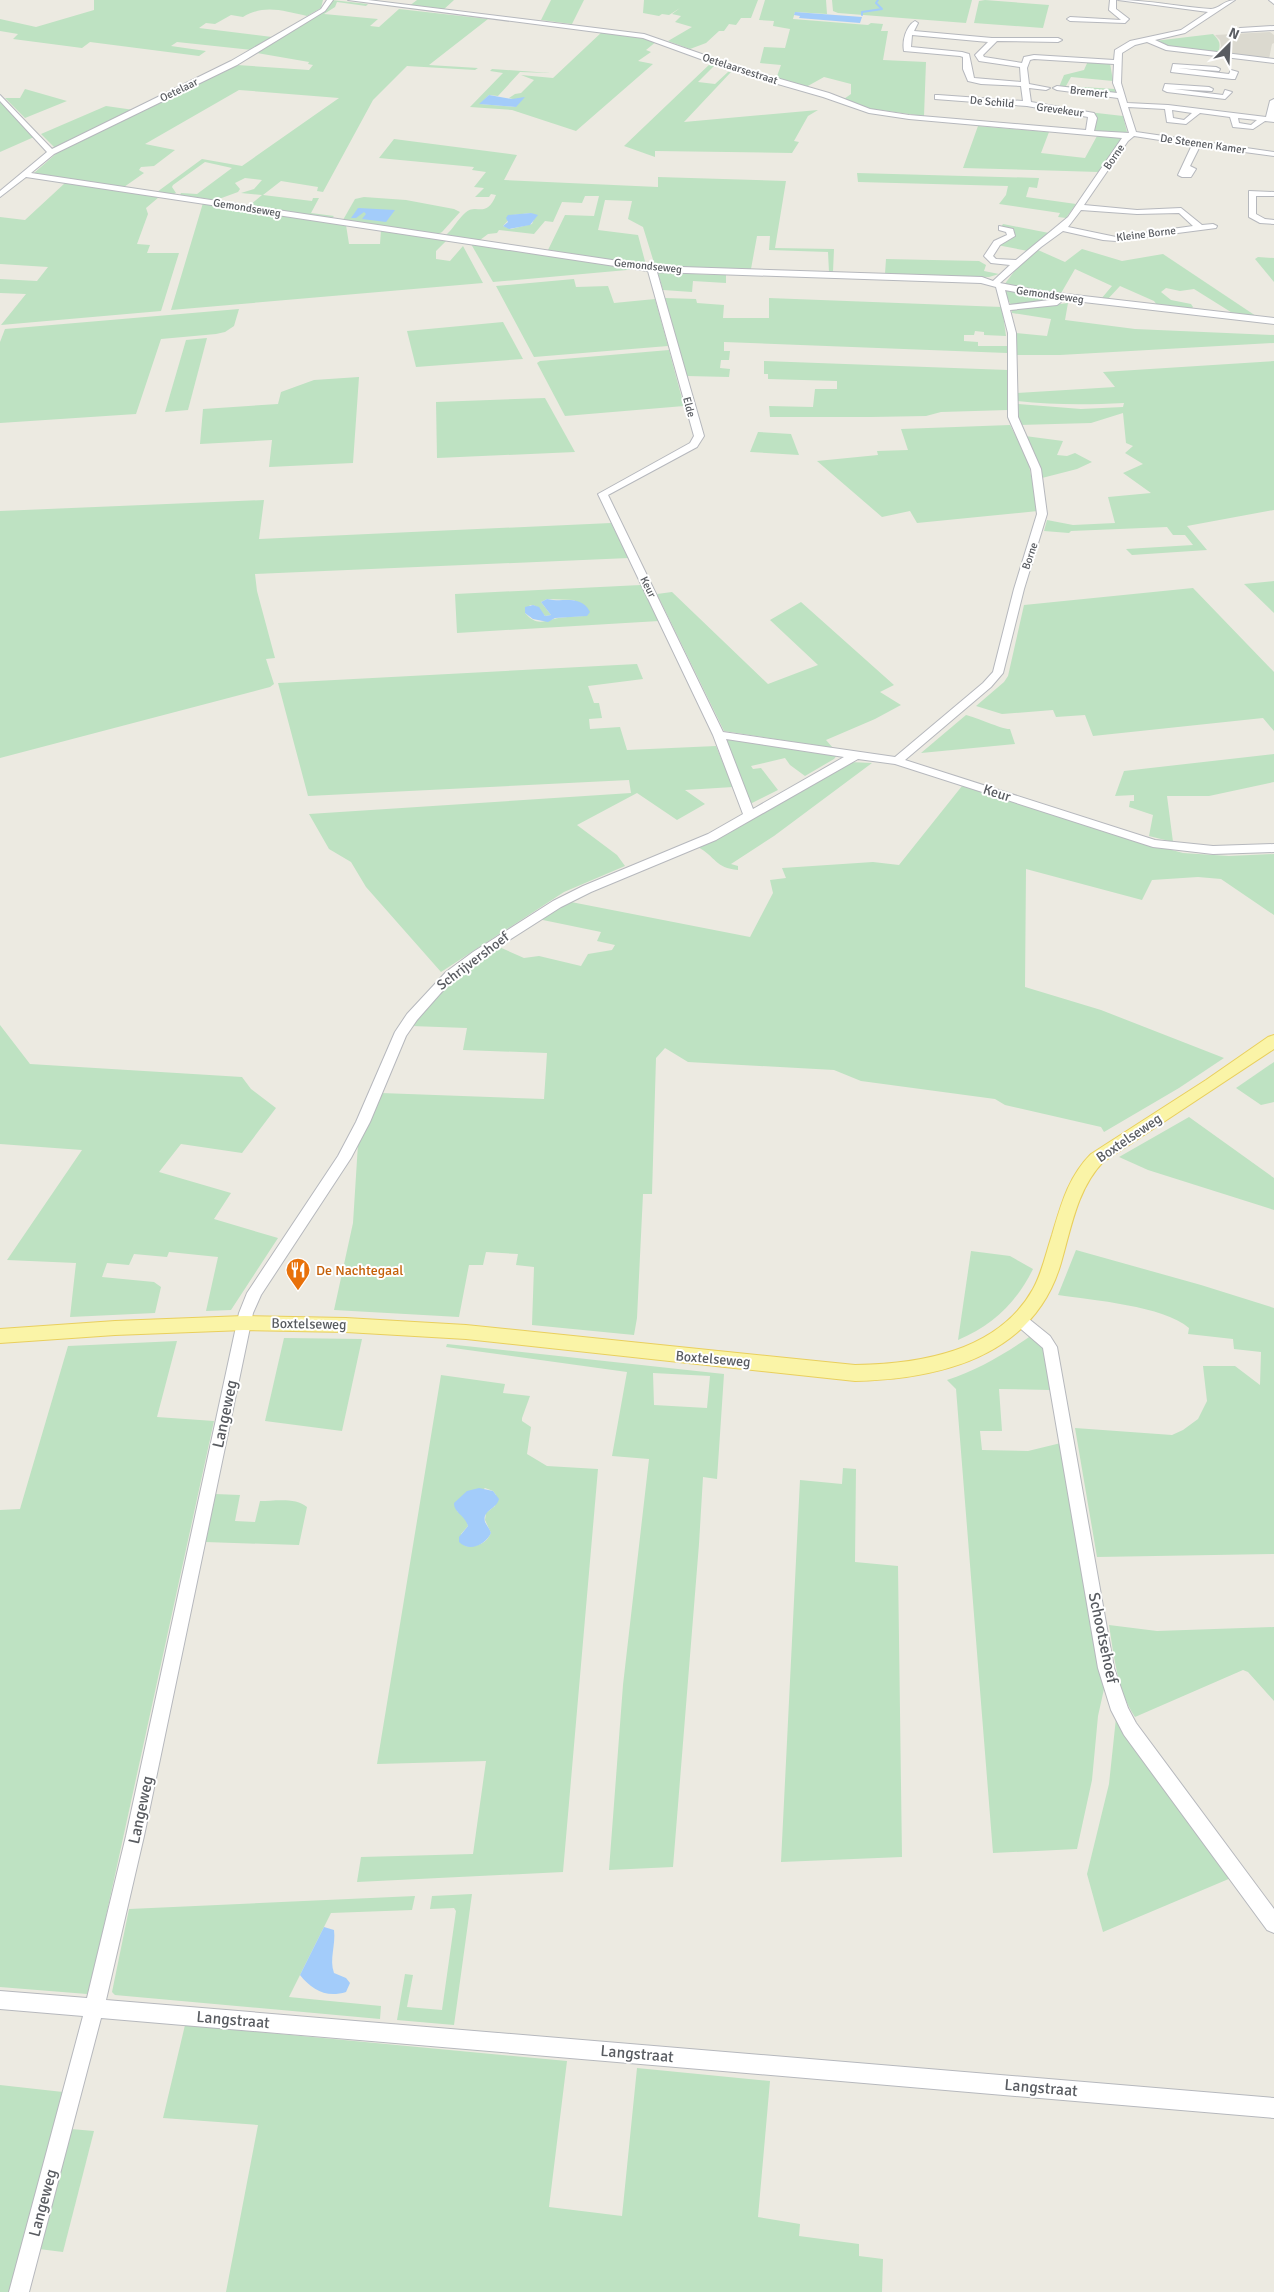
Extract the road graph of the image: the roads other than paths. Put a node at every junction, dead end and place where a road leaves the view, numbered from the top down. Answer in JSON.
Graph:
{"nodes":[{"id":1,"x":330,"y":0,"type":"edge"},
{"id":2,"x":351,"y":0,"type":"edge"},
{"id":3,"x":1113,"y":0,"type":"edge"},
{"id":4,"x":1121,"y":0,"type":"edge"},
{"id":5,"x":1232,"y":0,"type":"edge"},
{"id":6,"x":1165,"y":2,"type":"edge"},
{"id":7,"x":1214,"y":10,"type":"junction"},
{"id":8,"x":1070,"y":19,"type":"dead end"},
{"id":9,"x":915,"y":23,"type":"dead end"},
{"id":10,"x":1274,"y":28,"type":"edge"},
{"id":11,"x":1240,"y":30,"type":"dead end"},
{"id":12,"x":910,"y":33,"type":"junction"},
{"id":13,"x":992,"y":40,"type":"junction"},
{"id":14,"x":1149,"y":40,"type":"junction"},
{"id":15,"x":1222,"y":55,"type":"junction"},
{"id":16,"x":1060,"y":58,"type":"junction"},
{"id":17,"x":982,"y":59,"type":"junction"},
{"id":18,"x":966,"y":60,"type":"junction"},
{"id":19,"x":1087,"y":60,"type":"junction"},
{"id":20,"x":1274,"y":61,"type":"edge"},
{"id":21,"x":1116,"y":62,"type":"junction"},
{"id":22,"x":1024,"y":65,"type":"junction"},
{"id":23,"x":1084,"y":68,"type":"dead end"},
{"id":24,"x":1234,"y":72,"type":"dead end"},
{"id":25,"x":1215,"y":73,"type":"junction"},
{"id":26,"x":1025,"y":85,"type":"junction"},
{"id":27,"x":962,"y":87,"type":"dead end"},
{"id":28,"x":1046,"y":88,"type":"dead end"},
{"id":29,"x":1057,"y":88,"type":"dead end"},
{"id":30,"x":1207,"y":92,"type":"junction"},
{"id":31,"x":1228,"y":92,"type":"dead end"},
{"id":32,"x":1120,"y":96,"type":"junction"},
{"id":33,"x":0,"y":97,"type":"edge"},
{"id":34,"x":938,"y":97,"type":"dead end"},
{"id":35,"x":958,"y":99,"type":"junction"},
{"id":36,"x":1274,"y":101,"type":"edge"},
{"id":37,"x":1027,"y":104,"type":"junction"},
{"id":38,"x":1124,"y":105,"type":"junction"},
{"id":39,"x":1168,"y":107,"type":"junction"},
{"id":40,"x":1199,"y":111,"type":"junction"},
{"id":41,"x":1269,"y":119,"type":"edge"},
{"id":42,"x":1089,"y":134,"type":"junction"},
{"id":43,"x":1130,"y":135,"type":"junction"},
{"id":44,"x":1197,"y":143,"type":"junction"},
{"id":45,"x":51,"y":152,"type":"junction"},
{"id":46,"x":1274,"y":154,"type":"edge"},
{"id":47,"x":1185,"y":168,"type":"dead end"},
{"id":48,"x":24,"y":174,"type":"junction"},
{"id":49,"x":1274,"y":194,"type":"edge"},
{"id":50,"x":0,"y":195,"type":"edge"},
{"id":51,"x":1080,"y":206,"type":"junction"},
{"id":52,"x":1274,"y":222,"type":"edge"},
{"id":53,"x":1213,"y":226,"type":"dead end"},
{"id":54,"x":1002,"y":228,"type":"dead end"},
{"id":55,"x":1062,"y":228,"type":"junction"},
{"id":56,"x":1200,"y":228,"type":"junction"},
{"id":57,"x":1018,"y":263,"type":"junction"},
{"id":58,"x":652,"y":269,"type":"junction"},
{"id":59,"x":998,"y":284,"type":"junction"},
{"id":60,"x":1075,"y":299,"type":"junction"},
{"id":61,"x":1006,"y":308,"type":"junction"},
{"id":62,"x":1274,"y":321,"type":"edge"},
{"id":63,"x":603,"y":494,"type":"joint"},
{"id":64,"x":719,"y":735,"type":"junction"},
{"id":65,"x":854,"y":756,"type":"junction"},
{"id":66,"x":896,"y":761,"type":"junction"},
{"id":67,"x":750,"y":816,"type":"junction"},
{"id":68,"x":1274,"y":848,"type":"edge"},
{"id":69,"x":1274,"y":1041,"type":"edge"},
{"id":70,"x":1019,"y":1319,"type":"junction"},
{"id":71,"x":244,"y":1323,"type":"junction"},
{"id":72,"x":0,"y":1336,"type":"edge"},
{"id":73,"x":1274,"y":1924,"type":"edge"},
{"id":74,"x":0,"y":2000,"type":"edge"},
{"id":75,"x":94,"y":2009,"type":"junction"},
{"id":76,"x":1274,"y":2108,"type":"edge"},
{"id":77,"x":19,"y":2292,"type":"edge"}],
"edges":[{"from":1,"to":45,"type":"street","name":"Oetelaar"},
{"from":2,"to":42,"type":"street","name":"Oetelaarsestraat"},
{"from":3,"to":8,"type":"street"},
{"from":4,"to":6,"type":"street"},
{"from":5,"to":7,"type":"street"},
{"from":6,"to":7,"type":"street"},
{"from":7,"to":14,"type":"street"},
{"from":9,"to":12,"type":"street"},
{"from":10,"to":11,"type":"street"},
{"from":12,"to":13,"type":"street"},
{"from":12,"to":18,"type":"street"},
{"from":13,"to":16,"type":"street"},
{"from":13,"to":17,"type":"street"},
{"from":14,"to":15,"type":"street"},
{"from":14,"to":21,"type":"street"},
{"from":15,"to":20,"type":"street"},
{"from":15,"to":25,"type":"street"},
{"from":16,"to":19,"type":"street"},
{"from":16,"to":22,"type":"street"},
{"from":17,"to":18,"type":"street"},
{"from":17,"to":22,"type":"street"},
{"from":18,"to":26,"type":"street"},
{"from":19,"to":21,"type":"street"},
{"from":19,"to":23,"type":"street"},
{"from":21,"to":32,"type":"street"},
{"from":22,"to":26,"type":"street","name":"Grevekeur"},
{"from":24,"to":25,"type":"street"},
{"from":25,"to":30,"type":"street"},
{"from":26,"to":28,"type":"street"},
{"from":26,"to":37,"type":"street","name":"Grevekeur"},
{"from":27,"to":35,"type":"street","name":"De Schild"},
{"from":29,"to":32,"type":"street","name":"Bremert"},
{"from":30,"to":31,"type":"street"},
{"from":30,"to":40,"type":"street"},
{"from":32,"to":38,"type":"street"},
{"from":33,"to":45,"type":"street"},
{"from":34,"to":35,"type":"street","name":"De Schild"},
{"from":35,"to":37,"type":"street","name":"De Schild"},
{"from":36,"to":41,"type":"street"},
{"from":37,"to":42,"type":"street","name":"Grevekeur"},
{"from":38,"to":39,"type":"street"},
{"from":38,"to":43,"type":"street"},
{"from":39,"to":40,"type":"street"},
{"from":39,"to":40,"type":"street"},
{"from":40,"to":41,"type":"street"},
{"from":42,"to":43,"type":"street","name":"Oetelaarsestraat"},
{"from":43,"to":44,"type":"street","name":"De Steenen Kamer"},
{"from":43,"to":51,"type":"street","name":"Borne"},
{"from":44,"to":46,"type":"street","name":"De Steenen Kamer"},
{"from":44,"to":47,"type":"street"},
{"from":45,"to":48,"type":"street","name":"Oetelaar"},
{"from":48,"to":50,"type":"street","name":"Oetelaar"},
{"from":48,"to":58,"type":"street","name":"Gemondseweg"},
{"from":49,"to":52,"type":"street"},
{"from":51,"to":55,"type":"street","name":"Borne"},
{"from":51,"to":56,"type":"street","name":"Kleine Borne"},
{"from":53,"to":56,"type":"street","name":"Kleine Borne"},
{"from":54,"to":57,"type":"street"},
{"from":55,"to":56,"type":"street","name":"Kleine Borne"},
{"from":55,"to":57,"type":"street","name":"Borne"},
{"from":57,"to":59,"type":"street","name":"Borne"},
{"from":58,"to":59,"type":"street","name":"Gemondseweg"},
{"from":58,"to":63,"type":"street","name":"Elde"},
{"from":59,"to":60,"type":"street","name":"Gemondseweg"},
{"from":59,"to":61,"type":"street","name":"Borne"},
{"from":60,"to":61,"type":"street"},
{"from":60,"to":62,"type":"street","name":"Gemondseweg"},
{"from":61,"to":66,"type":"street","name":"Borne"},
{"from":63,"to":64,"type":"street","name":"Keur"},
{"from":64,"to":65,"type":"street","name":"Keur"},
{"from":64,"to":67,"type":"street","name":"Keur"},
{"from":65,"to":66,"type":"street","name":"Keur"},
{"from":65,"to":67,"type":"street","name":"Schrijvershoef"},
{"from":66,"to":68,"type":"street","name":"Keur"},
{"from":67,"to":71,"type":"street","name":"Schrijvershoef"},
{"from":69,"to":70,"type":"main road","name":"Boxtelseweg"},
{"from":70,"to":71,"type":"main road","name":"Boxtelseweg"},
{"from":70,"to":73,"type":"street","name":"Schootsehoef"},
{"from":71,"to":72,"type":"main road","name":"Boxtelseweg"},
{"from":71,"to":75,"type":"street","name":"Langeweg"},
{"from":74,"to":75,"type":"street","name":"Langstraat"},
{"from":75,"to":76,"type":"street","name":"Langstraat"},
{"from":75,"to":77,"type":"street","name":"Langeweg"}]}
